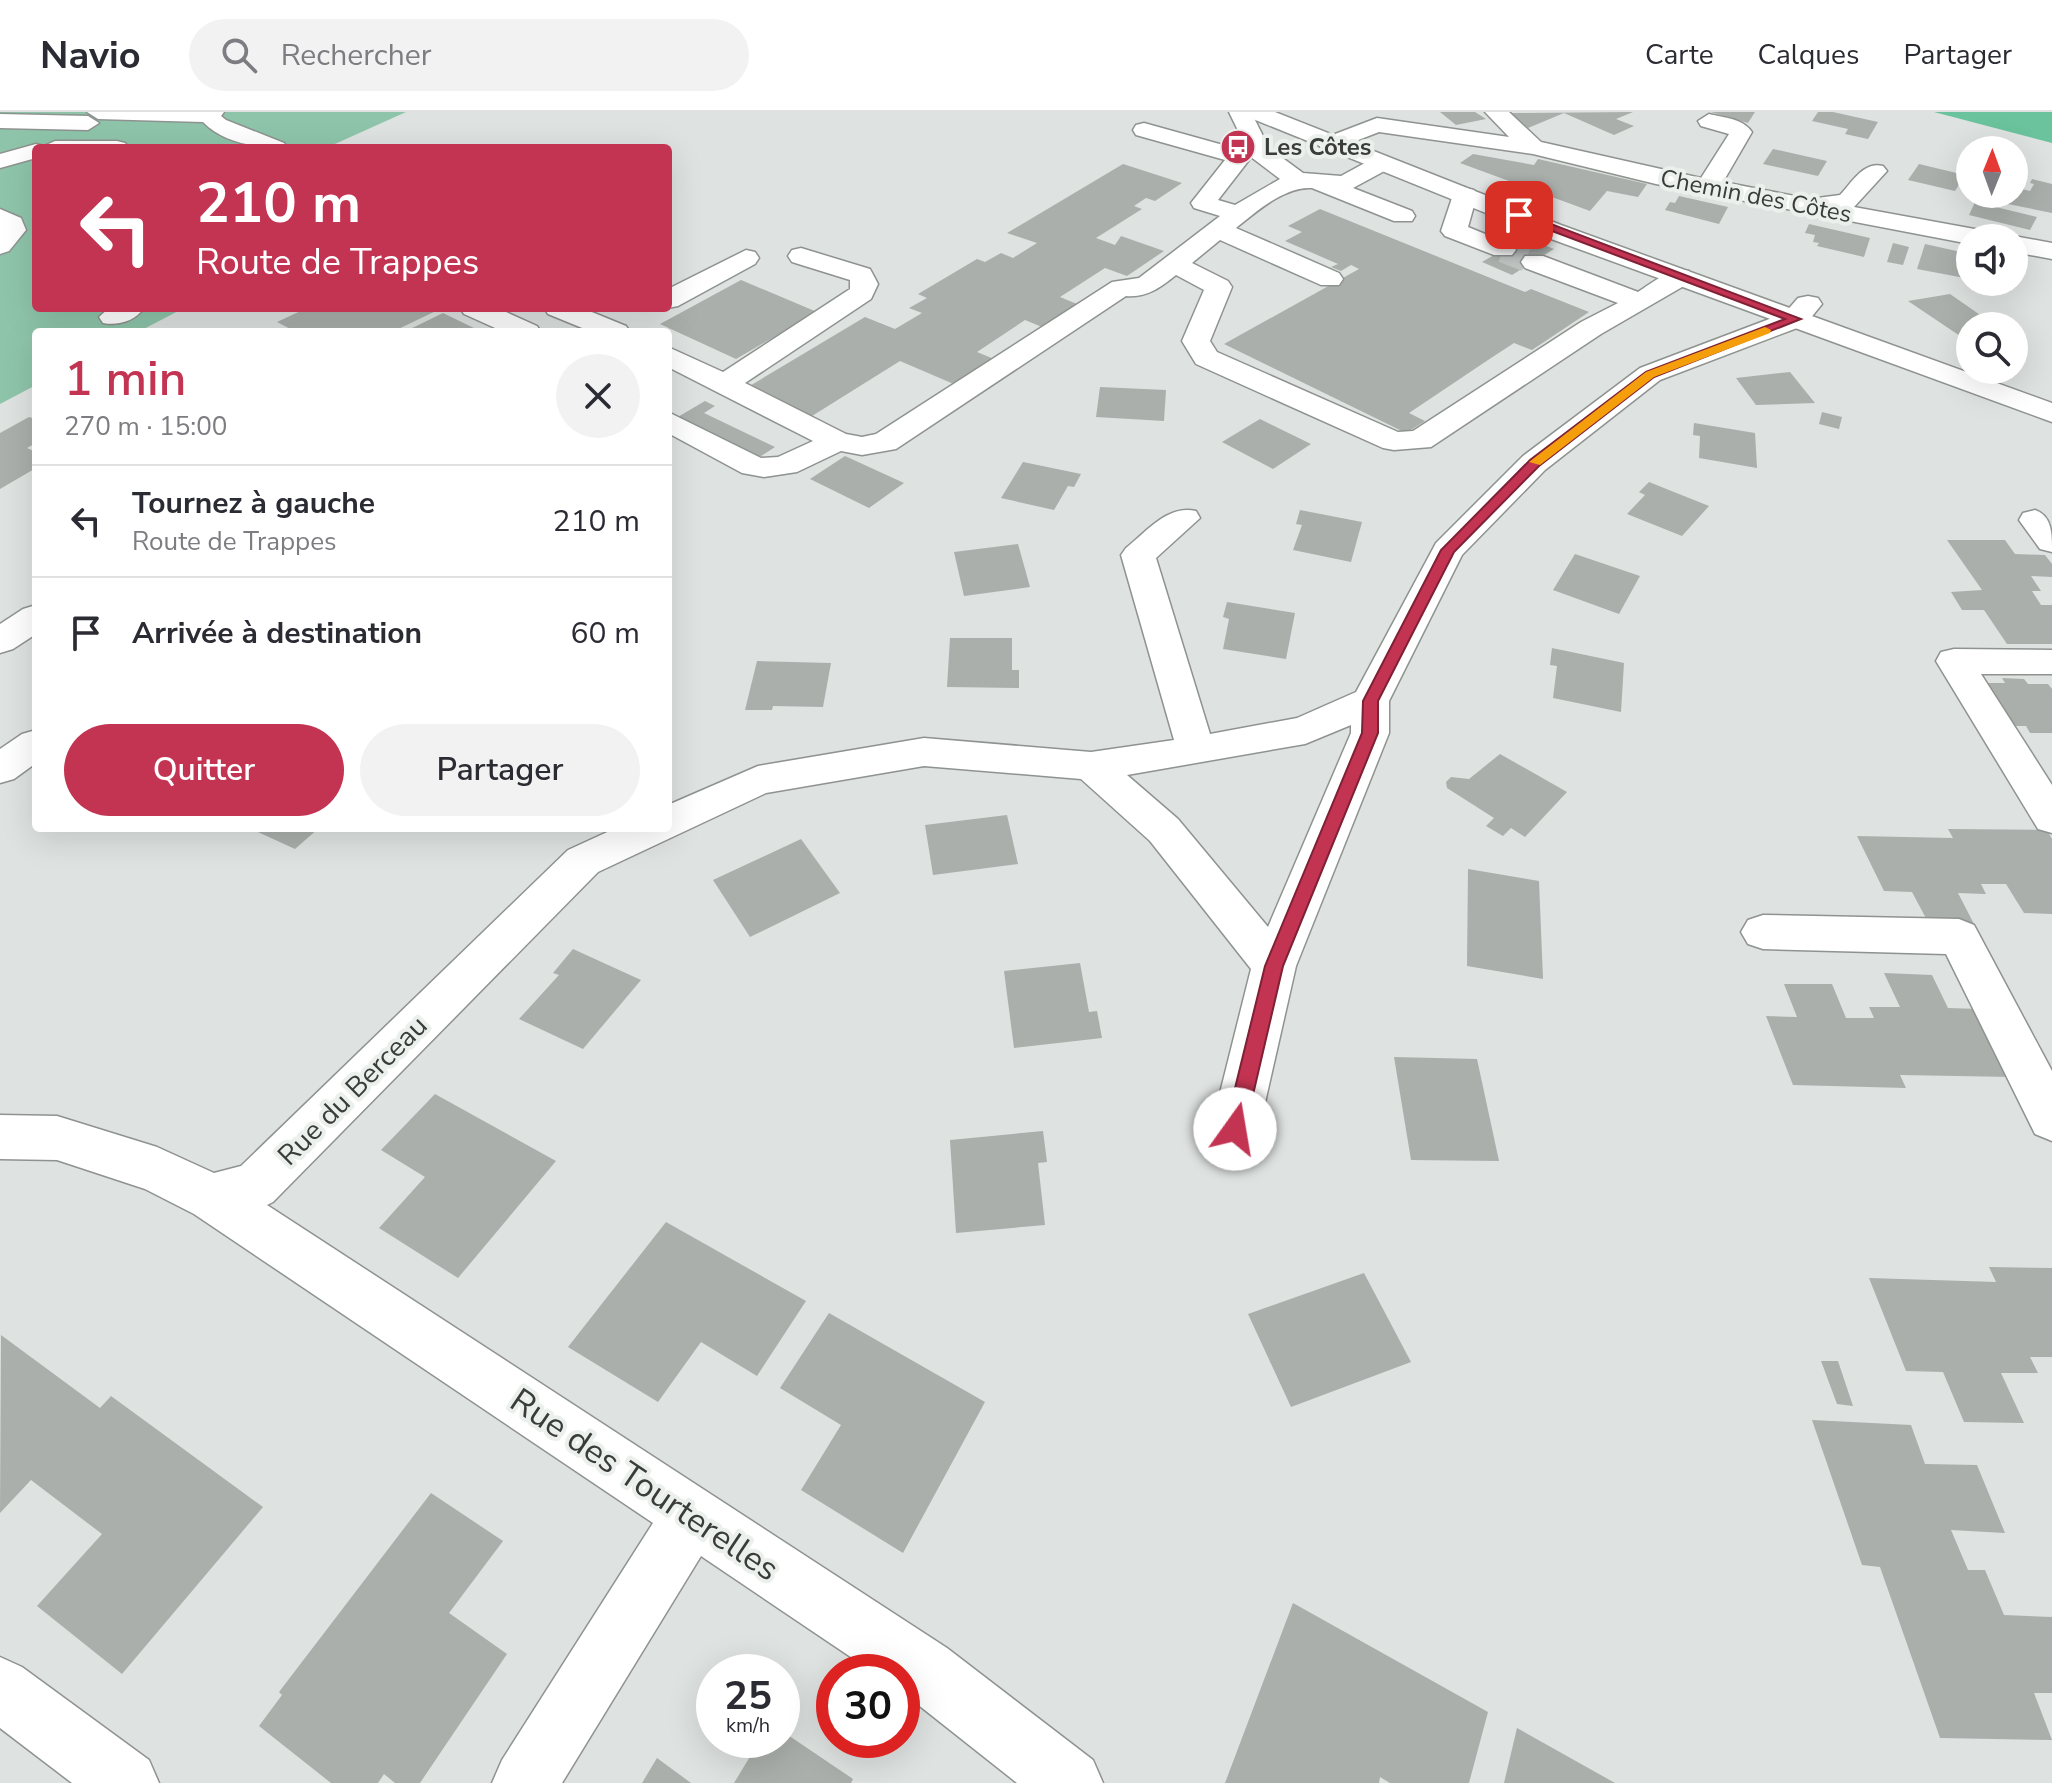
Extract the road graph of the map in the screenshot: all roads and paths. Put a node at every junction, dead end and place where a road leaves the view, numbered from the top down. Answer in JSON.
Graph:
{"nodes":[{"id":1,"x":1240,"y":112,"type":"edge"},
{"id":2,"x":1256,"y":112,"type":"edge"},
{"id":3,"x":1496,"y":112,"type":"edge"},
{"id":4,"x":211,"y":114,"type":"edge"},
{"id":5,"x":93,"y":118,"type":"edge"},
{"id":6,"x":0,"y":121,"type":"edge"},
{"id":7,"x":1709,"y":121,"type":"dead end"},
{"id":8,"x":1144,"y":130,"type":"dead end"},
{"id":9,"x":0,"y":137,"type":"edge"},
{"id":10,"x":1321,"y":140,"type":"junction"},
{"id":11,"x":64,"y":144,"type":"edge"},
{"id":12,"x":266,"y":144,"type":"edge"},
{"id":13,"x":1533,"y":147,"type":"junction"},
{"id":14,"x":20,"y":153,"type":"edge"},
{"id":15,"x":0,"y":161,"type":"edge"},
{"id":16,"x":1382,"y":163,"type":"junction"},
{"id":17,"x":1875,"y":171,"type":"dead end"},
{"id":18,"x":1289,"y":176,"type":"junction"},
{"id":19,"x":1321,"y":184,"type":"junction"},
{"id":20,"x":1708,"y":187,"type":"junction"},
{"id":21,"x":1465,"y":195,"type":"junction"},
{"id":22,"x":1902,"y":199,"type":"dead end"},
{"id":23,"x":1808,"y":207,"type":"junction"},
{"id":24,"x":1403,"y":216,"type":"dead end"},
{"id":25,"x":1228,"y":222,"type":"junction"},
{"id":26,"x":1890,"y":222,"type":"junction"},
{"id":27,"x":1956,"y":234,"type":"edge"},
{"id":28,"x":2028,"y":247,"type":"edge"},
{"id":29,"x":1503,"y":250,"type":"tunnel mouth"},
{"id":30,"x":2052,"y":251,"type":"edge"},
{"id":31,"x":801,"y":256,"type":"dead end"},
{"id":32,"x":746,"y":258,"type":"dead end"},
{"id":33,"x":1534,"y":262,"type":"tunnel mouth"},
{"id":34,"x":1175,"y":264,"type":"junction"},
{"id":35,"x":1680,"y":277,"type":"junction"},
{"id":36,"x":1330,"y":279,"type":"dead end"},
{"id":37,"x":672,"y":298,"type":"edge"},
{"id":38,"x":1640,"y":302,"type":"junction"},
{"id":39,"x":498,"y":312,"type":"edge"},
{"id":40,"x":568,"y":312,"type":"edge"},
{"id":41,"x":646,"y":312,"type":"edge"},
{"id":42,"x":1802,"y":312,"type":"junction"},
{"id":43,"x":521,"y":328,"type":"edge"},
{"id":44,"x":607,"y":328,"type":"edge"},
{"id":45,"x":619,"y":328,"type":"edge"},
{"id":46,"x":672,"y":358,"type":"edge"},
{"id":47,"x":726,"y":383,"type":"junction"},
{"id":48,"x":2052,"y":413,"type":"edge"},
{"id":49,"x":672,"y":423,"type":"edge"},
{"id":50,"x":837,"y":441,"type":"junction"},
{"id":51,"x":1184,"y":518,"type":"dead end"},
{"id":52,"x":32,"y":620,"type":"edge"},
{"id":53,"x":0,"y":641,"type":"edge"},
{"id":54,"x":2052,"y":662,"type":"edge"},
{"id":55,"x":1370,"y":701,"type":"junction"},
{"id":56,"x":1196,"y":751,"type":"junction"},
{"id":57,"x":1091,"y":766,"type":"junction"},
{"id":58,"x":2052,"y":818,"type":"edge"},
{"id":59,"x":672,"y":820,"type":"edge"},
{"id":60,"x":646,"y":832,"type":"edge"},
{"id":61,"x":1763,"y":932,"type":"dead end"},
{"id":62,"x":1274,"y":966,"type":"junction"},
{"id":63,"x":2052,"y":1119,"type":"edge"},
{"id":64,"x":1235,"y":1129,"type":"dead end"},
{"id":65,"x":0,"y":1137,"type":"edge"},
{"id":66,"x":212,"y":1197,"type":"junction"},
{"id":67,"x":692,"y":1515,"type":"junction"},
{"id":68,"x":0,"y":1689,"type":"edge"},
{"id":69,"x":126,"y":1783,"type":"edge"},
{"id":70,"x":525,"y":1783,"type":"edge"},
{"id":71,"x":1070,"y":1783,"type":"edge"}],
"edges":[{"from":1,"to":18,"type":"street"},
{"from":2,"to":10,"type":"street"},
{"from":3,"to":13,"type":"street"},
{"from":4,"to":5,"type":"street"},
{"from":4,"to":12,"type":"street"},
{"from":5,"to":6,"type":"street"},
{"from":7,"to":20,"type":"street"},
{"from":8,"to":25,"type":"street"},
{"from":9,"to":11,"type":"street"},
{"from":10,"to":13,"type":"street","name":"Chemin des Côtes"},
{"from":10,"to":16,"type":"street"},
{"from":10,"to":18,"type":"street","name":"Chemin des Côtes"},
{"from":13,"to":20,"type":"street","name":"Chemin des Côtes"},
{"from":14,"to":15,"type":"street"},
{"from":16,"to":19,"type":"street"},
{"from":16,"to":21,"type":"street"},
{"from":17,"to":23,"type":"street"},
{"from":18,"to":19,"type":"street"},
{"from":18,"to":25,"type":"street"},
{"from":19,"to":24,"type":"street"},
{"from":20,"to":23,"type":"street","name":"Chemin des Côtes"},
{"from":21,"to":29,"type":"street"},
{"from":21,"to":35,"type":"street"},
{"from":22,"to":26,"type":"street"},
{"from":23,"to":26,"type":"street","name":"Chemin des Côtes"},
{"from":25,"to":34,"type":"street"},
{"from":25,"to":36,"type":"street"},
{"from":26,"to":27,"type":"street","name":"Chemin des Côtes"},
{"from":28,"to":30,"type":"street"},
{"from":31,"to":47,"type":"street"},
{"from":32,"to":37,"type":"street"},
{"from":33,"to":38,"type":"street"},
{"from":34,"to":38,"type":"street"},
{"from":34,"to":50,"type":"street"},
{"from":35,"to":38,"type":"street"},
{"from":35,"to":42,"type":"street"},
{"from":39,"to":43,"type":"street"},
{"from":40,"to":44,"type":"street"},
{"from":41,"to":45,"type":"street"},
{"from":42,"to":48,"type":"street"},
{"from":42,"to":55,"type":"street"},
{"from":46,"to":47,"type":"street"},
{"from":47,"to":50,"type":"street"},
{"from":49,"to":50,"type":"street"},
{"from":51,"to":56,"type":"street"},
{"from":52,"to":53,"type":"street"},
{"from":54,"to":58,"type":"street"},
{"from":55,"to":56,"type":"street"},
{"from":55,"to":62,"type":"street"},
{"from":56,"to":57,"type":"street"},
{"from":57,"to":59,"type":"street"},
{"from":57,"to":62,"type":"street"},
{"from":60,"to":66,"type":"street","name":"Rue du Berceau"},
{"from":61,"to":63,"type":"street"},
{"from":62,"to":64,"type":"street"},
{"from":65,"to":66,"type":"street"},
{"from":66,"to":67,"type":"street","name":"Rue des Tourterelles"},
{"from":67,"to":70,"type":"street"},
{"from":67,"to":71,"type":"street","name":"Rue des Tourterelles"},
{"from":68,"to":69,"type":"street"}]}
